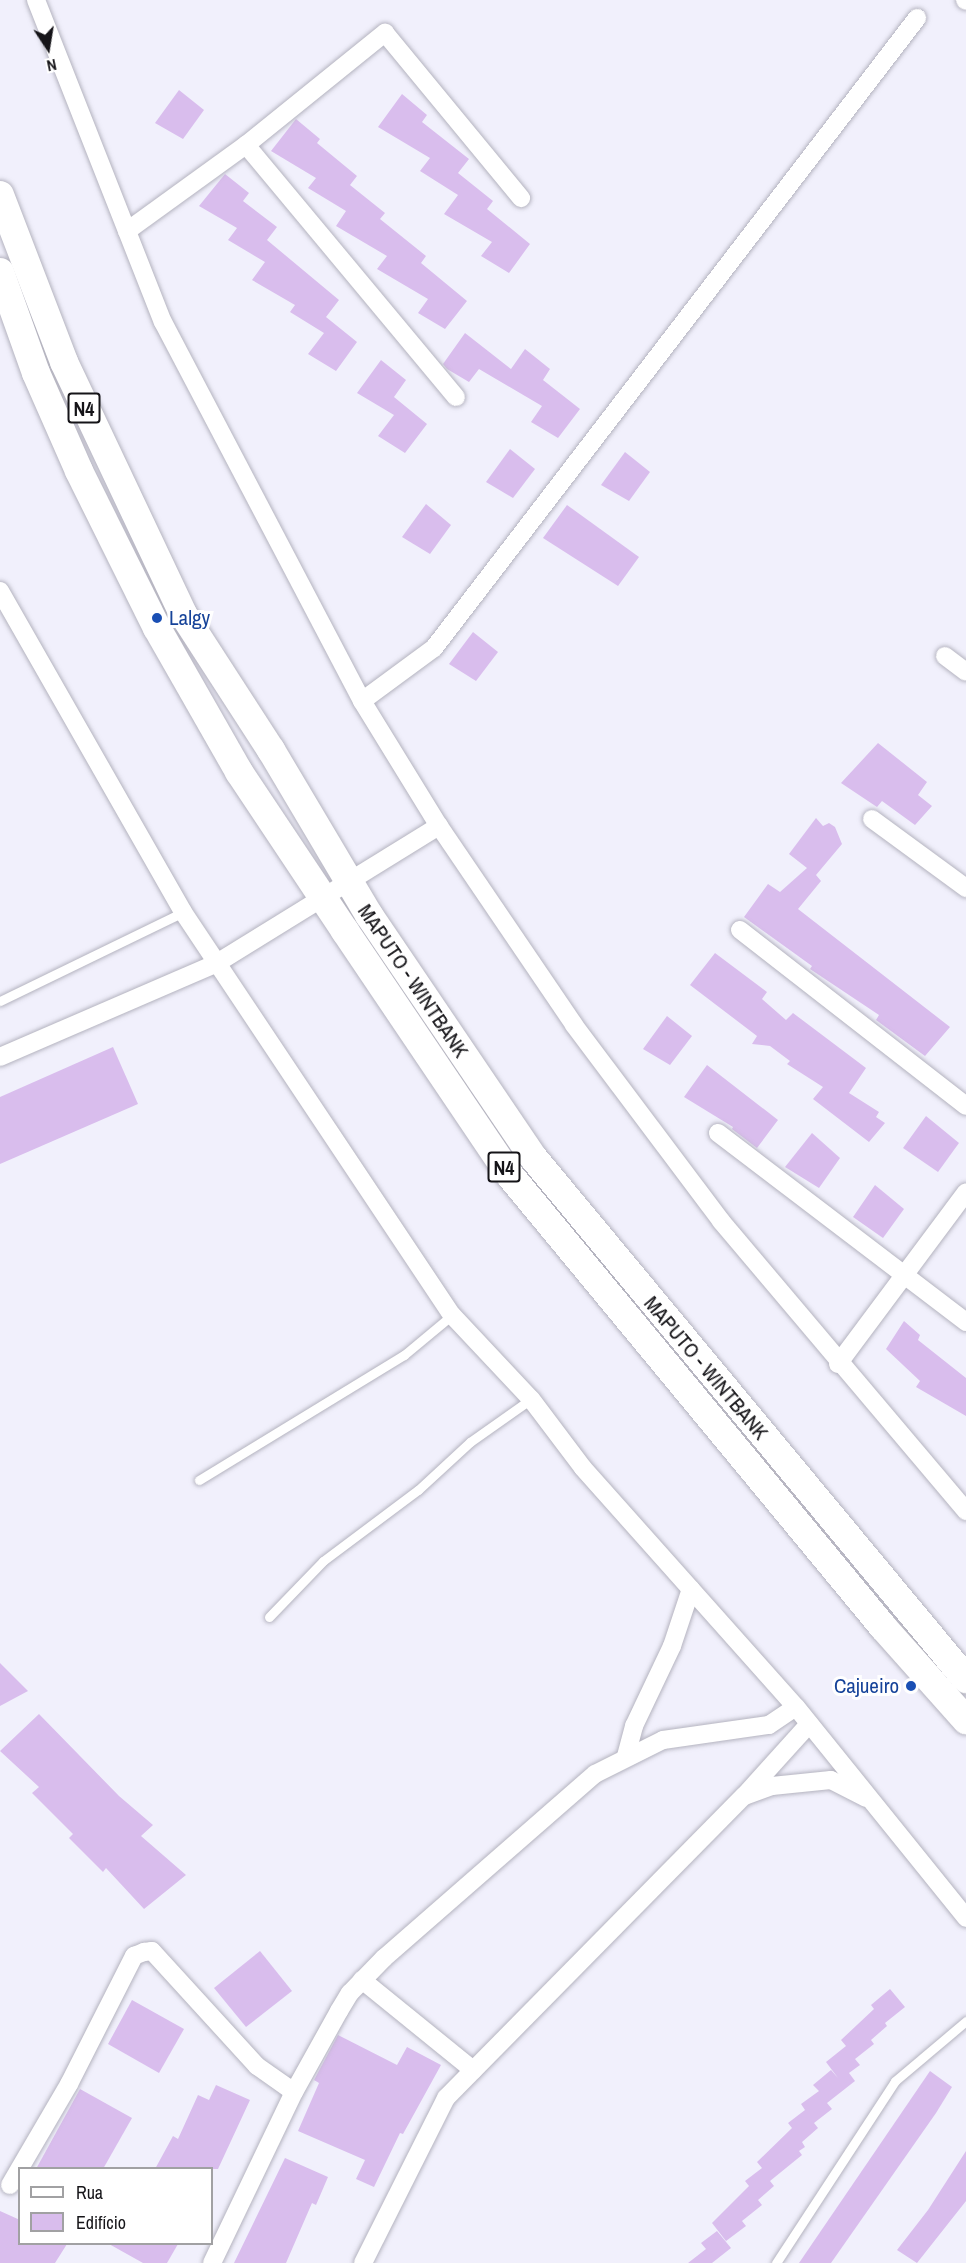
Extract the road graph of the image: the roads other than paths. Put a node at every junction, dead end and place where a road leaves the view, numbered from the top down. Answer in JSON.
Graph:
{"nodes":[{"id":1,"x":36,"y":0,"type":"edge"},
{"id":2,"x":916,"y":18,"type":"dead end"},
{"id":3,"x":246,"y":145,"type":"junction"},
{"id":4,"x":0,"y":195,"type":"edge"},
{"id":5,"x":521,"y":198,"type":"dead end"},
{"id":6,"x":128,"y":231,"type":"junction"},
{"id":7,"x":0,"y":272,"type":"edge"},
{"id":8,"x":456,"y":397,"type":"dead end"},
{"id":9,"x":0,"y":591,"type":"edge"},
{"id":10,"x":945,"y":656,"type":"dead end"},
{"id":11,"x":966,"y":672,"type":"edge"},
{"id":12,"x":362,"y":701,"type":"junction"},
{"id":13,"x":872,"y":819,"type":"dead end"},
{"id":14,"x":439,"y":826,"type":"junction"},
{"id":15,"x":348,"y":882,"type":"junction"},
{"id":16,"x":966,"y":888,"type":"edge"},
{"id":17,"x":324,"y":898,"type":"junction"},
{"id":18,"x":183,"y":912,"type":"junction"},
{"id":19,"x":740,"y":930,"type":"dead end"},
{"id":20,"x":217,"y":963,"type":"junction"},
{"id":21,"x":0,"y":1001,"type":"edge"},
{"id":22,"x":0,"y":1058,"type":"edge"},
{"id":23,"x":966,"y":1106,"type":"edge"},
{"id":24,"x":718,"y":1133,"type":"dead end"},
{"id":25,"x":966,"y":1192,"type":"edge"},
{"id":26,"x":904,"y":1275,"type":"junction"},
{"id":27,"x":452,"y":1315,"type":"junction"},
{"id":28,"x":966,"y":1322,"type":"edge"},
{"id":29,"x":838,"y":1364,"type":"junction"},
{"id":30,"x":531,"y":1399,"type":"junction"},
{"id":31,"x":199,"y":1480,"type":"dead end"},
{"id":32,"x":966,"y":1511,"type":"edge"},
{"id":33,"x":691,"y":1589,"type":"junction"},
{"id":34,"x":269,"y":1617,"type":"dead end"},
{"id":35,"x":966,"y":1678,"type":"edge"},
{"id":36,"x":796,"y":1707,"type":"junction"},
{"id":37,"x":966,"y":1720,"type":"edge"},
{"id":38,"x":809,"y":1724,"type":"junction"},
{"id":39,"x":626,"y":1756,"type":"junction"},
{"id":40,"x":744,"y":1796,"type":"junction"},
{"id":41,"x":875,"y":1804,"type":"junction"},
{"id":42,"x":966,"y":1918,"type":"edge"},
{"id":43,"x":362,"y":1980,"type":"junction"},
{"id":44,"x":966,"y":2021,"type":"edge"},
{"id":45,"x":473,"y":2070,"type":"junction"},
{"id":46,"x":294,"y":2092,"type":"junction"},
{"id":47,"x":21,"y":2167,"type":"edge"},
{"id":48,"x":18,"y":2171,"type":"edge"},
{"id":49,"x":10,"y":2185,"type":"dead end"},
{"id":50,"x":212,"y":2263,"type":"edge"},
{"id":51,"x":363,"y":2263,"type":"edge"},
{"id":52,"x":776,"y":2263,"type":"edge"}],
"edges":[{"from":1,"to":6,"type":"street"},
{"from":2,"to":12,"type":"street"},
{"from":3,"to":5,"type":"street"},
{"from":3,"to":6,"type":"street"},
{"from":3,"to":8,"type":"street"},
{"from":4,"to":15,"type":"highway","name":"MAPUTO - WINTBANK","number":"N4"},
{"from":6,"to":12,"type":"street"},
{"from":7,"to":17,"type":"highway","name":"MAPUTO - WINTBANK","number":"N4"},
{"from":9,"to":18,"type":"street"},
{"from":10,"to":11,"type":"street"},
{"from":12,"to":14,"type":"street"},
{"from":13,"to":16,"type":"street"},
{"from":14,"to":15,"type":"street"},
{"from":14,"to":29,"type":"street"},
{"from":15,"to":17,"type":"street"},
{"from":15,"to":35,"type":"highway","name":"MAPUTO - WINTBANK","number":"N4"},
{"from":17,"to":20,"type":"street"},
{"from":17,"to":37,"type":"highway","name":"MAPUTO - WINTBANK","number":"N4"},
{"from":18,"to":20,"type":"street"},
{"from":18,"to":21,"type":"lane"},
{"from":19,"to":23,"type":"street"},
{"from":20,"to":22,"type":"street"},
{"from":20,"to":27,"type":"street"},
{"from":24,"to":26,"type":"street"},
{"from":25,"to":26,"type":"street"},
{"from":26,"to":28,"type":"street"},
{"from":26,"to":29,"type":"street"},
{"from":27,"to":30,"type":"street"},
{"from":27,"to":31,"type":"lane"},
{"from":29,"to":32,"type":"street"},
{"from":30,"to":33,"type":"street"},
{"from":30,"to":34,"type":"lane"},
{"from":33,"to":36,"type":"street"},
{"from":33,"to":39,"type":"street"},
{"from":36,"to":38,"type":"street"},
{"from":36,"to":39,"type":"street"},
{"from":38,"to":40,"type":"street"},
{"from":38,"to":41,"type":"street"},
{"from":39,"to":43,"type":"street"},
{"from":40,"to":41,"type":"street"},
{"from":40,"to":45,"type":"street"},
{"from":41,"to":42,"type":"street"},
{"from":43,"to":45,"type":"street"},
{"from":43,"to":46,"type":"street"},
{"from":44,"to":52,"type":"lane"},
{"from":45,"to":51,"type":"street"},
{"from":46,"to":47,"type":"street"},
{"from":46,"to":50,"type":"street"},
{"from":48,"to":49,"type":"street"}]}
